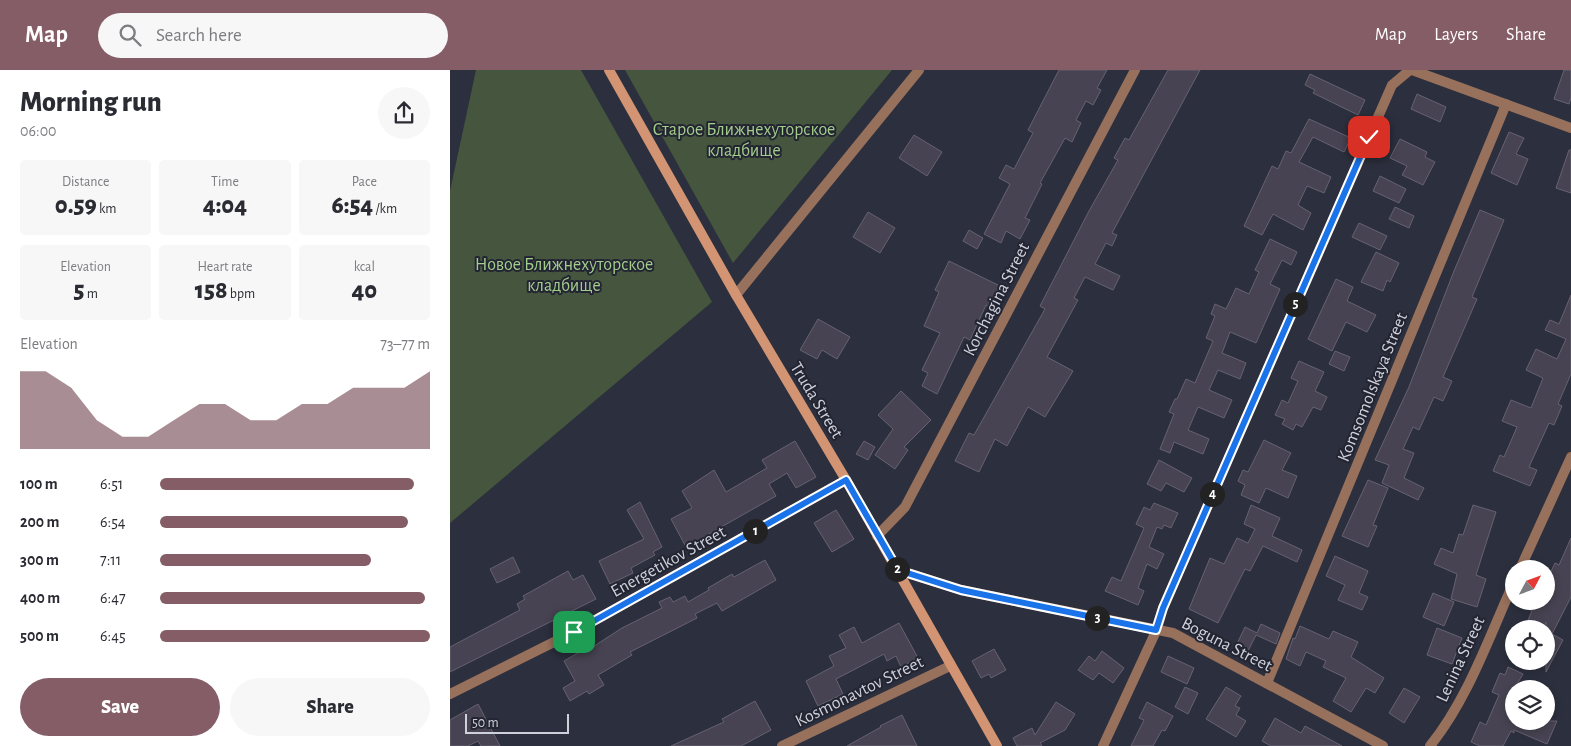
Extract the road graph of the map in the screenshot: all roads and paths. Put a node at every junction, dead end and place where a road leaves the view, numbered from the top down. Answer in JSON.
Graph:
{"nodes":[{"id":1,"x":609,"y":70,"type":"edge"},
{"id":2,"x":919,"y":70,"type":"edge"},
{"id":3,"x":1135,"y":70,"type":"edge"},
{"id":4,"x":1411,"y":70,"type":"edge"},
{"id":5,"x":1506,"y":104,"type":"junction"},
{"id":6,"x":1571,"y":128,"type":"edge"},
{"id":7,"x":736,"y":295,"type":"junction"},
{"id":8,"x":1571,"y":458,"type":"edge"},
{"id":9,"x":846,"y":480,"type":"junction"},
{"id":10,"x":877,"y":536,"type":"junction"},
{"id":11,"x":1524,"y":560,"type":"edge"},
{"id":12,"x":898,"y":570,"type":"junction"},
{"id":13,"x":1505,"y":602,"type":"edge"},
{"id":14,"x":1156,"y":630,"type":"junction"},
{"id":15,"x":950,"y":666,"type":"junction"},
{"id":16,"x":1268,"y":683,"type":"junction"},
{"id":17,"x":450,"y":694,"type":"edge"},
{"id":18,"x":782,"y":746,"type":"edge"},
{"id":19,"x":997,"y":746,"type":"edge"},
{"id":20,"x":1103,"y":746,"type":"edge"},
{"id":21,"x":1383,"y":746,"type":"edge"},
{"id":22,"x":1430,"y":746,"type":"edge"}],
"edges":[{"from":1,"to":7,"type":"street","name":"Truda Street"},
{"from":2,"to":7,"type":"street"},
{"from":3,"to":10,"type":"street","name":"Korchagina Street"},
{"from":4,"to":5,"type":"street"},
{"from":4,"to":14,"type":"street"},
{"from":5,"to":6,"type":"street"},
{"from":5,"to":16,"type":"street","name":"Komsomolskaya Street"},
{"from":7,"to":9,"type":"street","name":"Truda Street"},
{"from":8,"to":11,"type":"street"},
{"from":9,"to":10,"type":"street","name":"Truda Street"},
{"from":9,"to":17,"type":"street","name":"Energetikov Street"},
{"from":10,"to":12,"type":"street","name":"Truda Street"},
{"from":12,"to":14,"type":"street","name":"Boguna Street"},
{"from":12,"to":15,"type":"street","name":"Truda Street"},
{"from":13,"to":22,"type":"street","name":"Lenina Street"},
{"from":14,"to":16,"type":"street","name":"Boguna Street"},
{"from":14,"to":20,"type":"street"},
{"from":15,"to":18,"type":"street","name":"Kosmonavtov Street"},
{"from":15,"to":19,"type":"street","name":"Truda Street"},
{"from":16,"to":21,"type":"street","name":"Boguna Street"}]}
